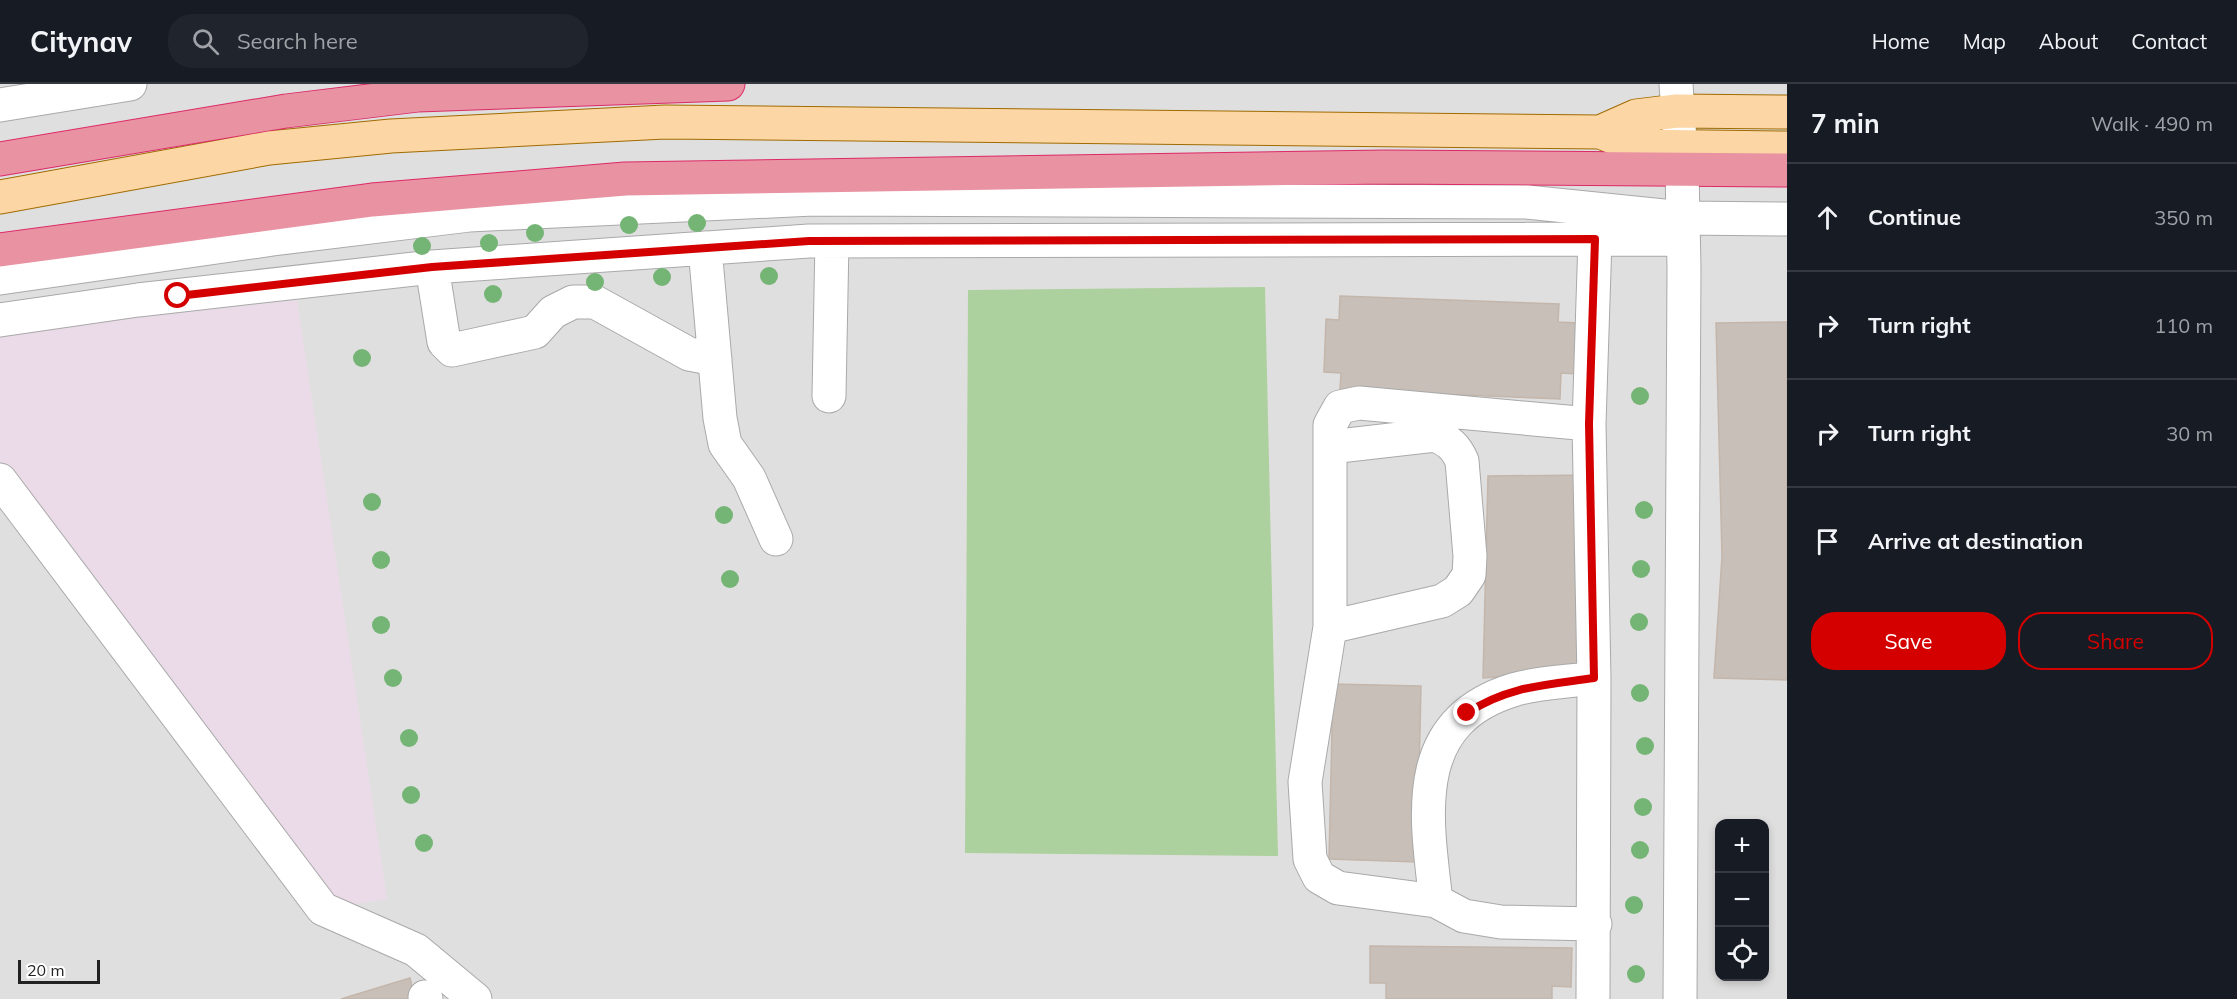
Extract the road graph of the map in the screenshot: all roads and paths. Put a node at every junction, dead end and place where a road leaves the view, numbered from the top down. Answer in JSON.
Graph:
{"nodes":[{"id":1,"x":130,"y":84,"type":"edge"},
{"id":2,"x":728,"y":84,"type":"edge"},
{"id":3,"x":1676,"y":97,"type":"edge"},
{"id":4,"x":0,"y":105,"type":"edge"},
{"id":5,"x":1787,"y":112,"type":"edge"},
{"id":6,"x":1600,"y":132,"type":"junction"},
{"id":7,"x":1787,"y":148,"type":"edge"},
{"id":8,"x":0,"y":159,"type":"edge"},
{"id":9,"x":1681,"y":159,"type":"junction"},
{"id":10,"x":1787,"y":170,"type":"edge"},
{"id":11,"x":0,"y":197,"type":"edge"},
{"id":12,"x":960,"y":198,"type":"junction"},
{"id":13,"x":1527,"y":202,"type":"junction"},
{"id":14,"x":1787,"y":219,"type":"edge"},
{"id":15,"x":1683,"y":228,"type":"junction"},
{"id":16,"x":1528,"y":239,"type":"junction"},
{"id":17,"x":1595,"y":239,"type":"junction"},
{"id":18,"x":960,"y":240,"type":"junction"},
{"id":19,"x":832,"y":241,"type":"junction"},
{"id":20,"x":705,"y":248,"type":"junction"},
{"id":21,"x":0,"y":250,"type":"edge"},
{"id":22,"x":131,"y":259,"type":"junction"},
{"id":23,"x":432,"y":267,"type":"junction"},
{"id":24,"x":0,"y":278,"type":"edge"},
{"id":25,"x":138,"y":300,"type":"junction"},
{"id":26,"x":0,"y":320,"type":"edge"},
{"id":27,"x":715,"y":359,"type":"junction"},
{"id":28,"x":829,"y":396,"type":"dead end"},
{"id":29,"x":1589,"y":424,"type":"junction"},
{"id":30,"x":1330,"y":447,"type":"junction"},
{"id":31,"x":0,"y":480,"type":"edge"},
{"id":32,"x":776,"y":539,"type":"dead end"},
{"id":33,"x":1330,"y":627,"type":"junction"},
{"id":34,"x":1594,"y":678,"type":"junction"},
{"id":35,"x":1436,"y":901,"type":"junction"},
{"id":36,"x":1595,"y":924,"type":"junction"},
{"id":37,"x":475,"y":999,"type":"edge"},
{"id":38,"x":1593,"y":999,"type":"edge"},
{"id":39,"x":1680,"y":999,"type":"edge"}],
"edges":[{"from":1,"to":4,"type":"street"},
{"from":2,"to":8,"type":"highway"},
{"from":3,"to":5,"type":"main road"},
{"from":3,"to":6,"type":"main road"},
{"from":3,"to":9,"type":"street"},
{"from":6,"to":9,"type":"main road"},
{"from":6,"to":11,"type":"main road"},
{"from":7,"to":9,"type":"main road"},
{"from":9,"to":10,"type":"highway"},
{"from":9,"to":15,"type":"street"},
{"from":9,"to":21,"type":"highway"},
{"from":12,"to":13,"type":"street"},
{"from":12,"to":18,"type":"street"},
{"from":12,"to":22,"type":"street"},
{"from":13,"to":15,"type":"street"},
{"from":13,"to":16,"type":"street"},
{"from":14,"to":15,"type":"street"},
{"from":15,"to":17,"type":"street"},
{"from":15,"to":39,"type":"street"},
{"from":16,"to":17,"type":"street"},
{"from":16,"to":18,"type":"street"},
{"from":17,"to":29,"type":"street"},
{"from":18,"to":19,"type":"street"},
{"from":19,"to":20,"type":"street"},
{"from":19,"to":28,"type":"street"},
{"from":20,"to":23,"type":"street"},
{"from":20,"to":27,"type":"street"},
{"from":22,"to":24,"type":"street"},
{"from":22,"to":25,"type":"street"},
{"from":23,"to":25,"type":"street"},
{"from":23,"to":27,"type":"street"},
{"from":25,"to":26,"type":"street"},
{"from":27,"to":32,"type":"street"},
{"from":29,"to":30,"type":"street"},
{"from":29,"to":34,"type":"street"},
{"from":30,"to":33,"type":"street"},
{"from":30,"to":33,"type":"street"},
{"from":31,"to":37,"type":"street"},
{"from":33,"to":35,"type":"street"},
{"from":34,"to":35,"type":"street"},
{"from":34,"to":36,"type":"street"},
{"from":35,"to":36,"type":"street"},
{"from":36,"to":38,"type":"street"}]}
